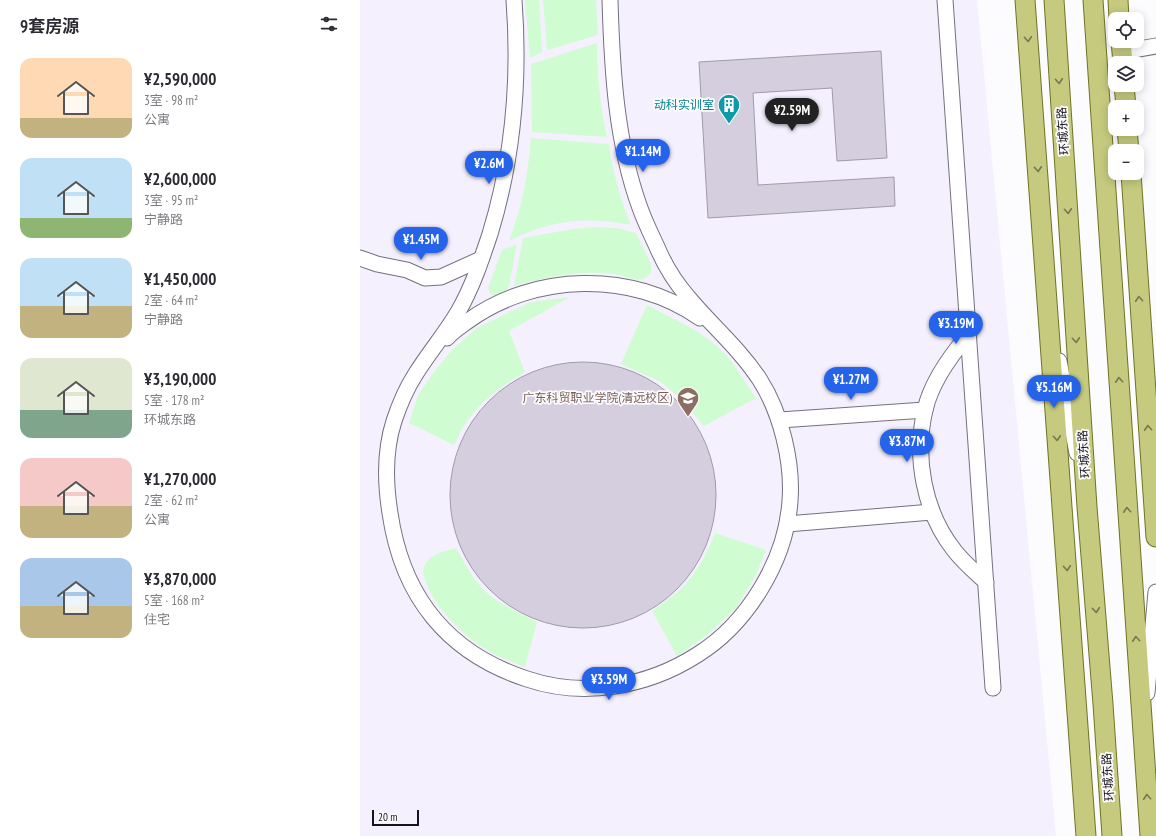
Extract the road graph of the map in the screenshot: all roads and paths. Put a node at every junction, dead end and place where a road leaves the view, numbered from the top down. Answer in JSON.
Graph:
{"nodes":[{"id":1,"x":514,"y":0,"type":"edge"},
{"id":2,"x":610,"y":0,"type":"edge"},
{"id":3,"x":945,"y":0,"type":"edge"},
{"id":4,"x":1025,"y":0,"type":"edge"},
{"id":5,"x":1054,"y":0,"type":"edge"},
{"id":6,"x":1093,"y":0,"type":"edge"},
{"id":7,"x":1118,"y":0,"type":"edge"},
{"id":8,"x":1119,"y":12,"type":"edge"},
{"id":9,"x":1156,"y":46,"type":"edge"},
{"id":10,"x":1122,"y":52,"type":"edge"},
{"id":11,"x":1130,"y":180,"type":"edge"},
{"id":12,"x":360,"y":258,"type":"edge"},
{"id":13,"x":481,"y":258,"type":"junction"},
{"id":14,"x":1048,"y":307,"type":"junction"},
{"id":15,"x":718,"y":331,"type":"junction"},
{"id":16,"x":969,"y":334,"type":"junction"},
{"id":17,"x":426,"y":359,"type":"junction"},
{"id":18,"x":925,"y":410,"type":"junction"},
{"id":19,"x":780,"y":420,"type":"junction"},
{"id":20,"x":1087,"y":507,"type":"junction"},
{"id":21,"x":932,"y":512,"type":"junction"},
{"id":22,"x":787,"y":524,"type":"junction"},
{"id":23,"x":1156,"y":537,"type":"edge"},
{"id":24,"x":986,"y":582,"type":"junction"},
{"id":25,"x":1156,"y":592,"type":"edge"},
{"id":26,"x":993,"y":688,"type":"dead end"},
{"id":27,"x":1143,"y":738,"type":"junction"},
{"id":28,"x":1086,"y":836,"type":"edge"},
{"id":29,"x":1112,"y":836,"type":"edge"},
{"id":30,"x":1150,"y":836,"type":"edge"}],
"edges":[{"from":1,"to":13,"type":"street"},
{"from":2,"to":15,"type":"street"},
{"from":3,"to":16,"type":"street"},
{"from":4,"to":14,"type":"main road","one_way":true},
{"from":5,"to":20,"type":"main road","name":"环城东路","one_way":true},
{"from":27,"to":6,"type":"main road","one_way":true},
{"from":7,"to":8,"type":"main road"},
{"from":9,"to":10,"type":"street"},
{"from":23,"to":11,"type":"main road","one_way":true},
{"from":12,"to":13,"type":"street"},
{"from":13,"to":17,"type":"street"},
{"from":14,"to":20,"type":"street"},
{"from":14,"to":28,"type":"main road","one_way":true},
{"from":15,"to":17,"type":"street"},
{"from":15,"to":19,"type":"street"},
{"from":16,"to":18,"type":"street"},
{"from":16,"to":24,"type":"street"},
{"from":17,"to":22,"type":"street"},
{"from":18,"to":19,"type":"street"},
{"from":18,"to":21,"type":"street"},
{"from":19,"to":22,"type":"street"},
{"from":20,"to":29,"type":"main road","name":"环城东路","one_way":true},
{"from":21,"to":22,"type":"street"},
{"from":21,"to":24,"type":"street"},
{"from":24,"to":26,"type":"street"},
{"from":25,"to":27,"type":"street"},
{"from":30,"to":27,"type":"main road","one_way":true}]}
